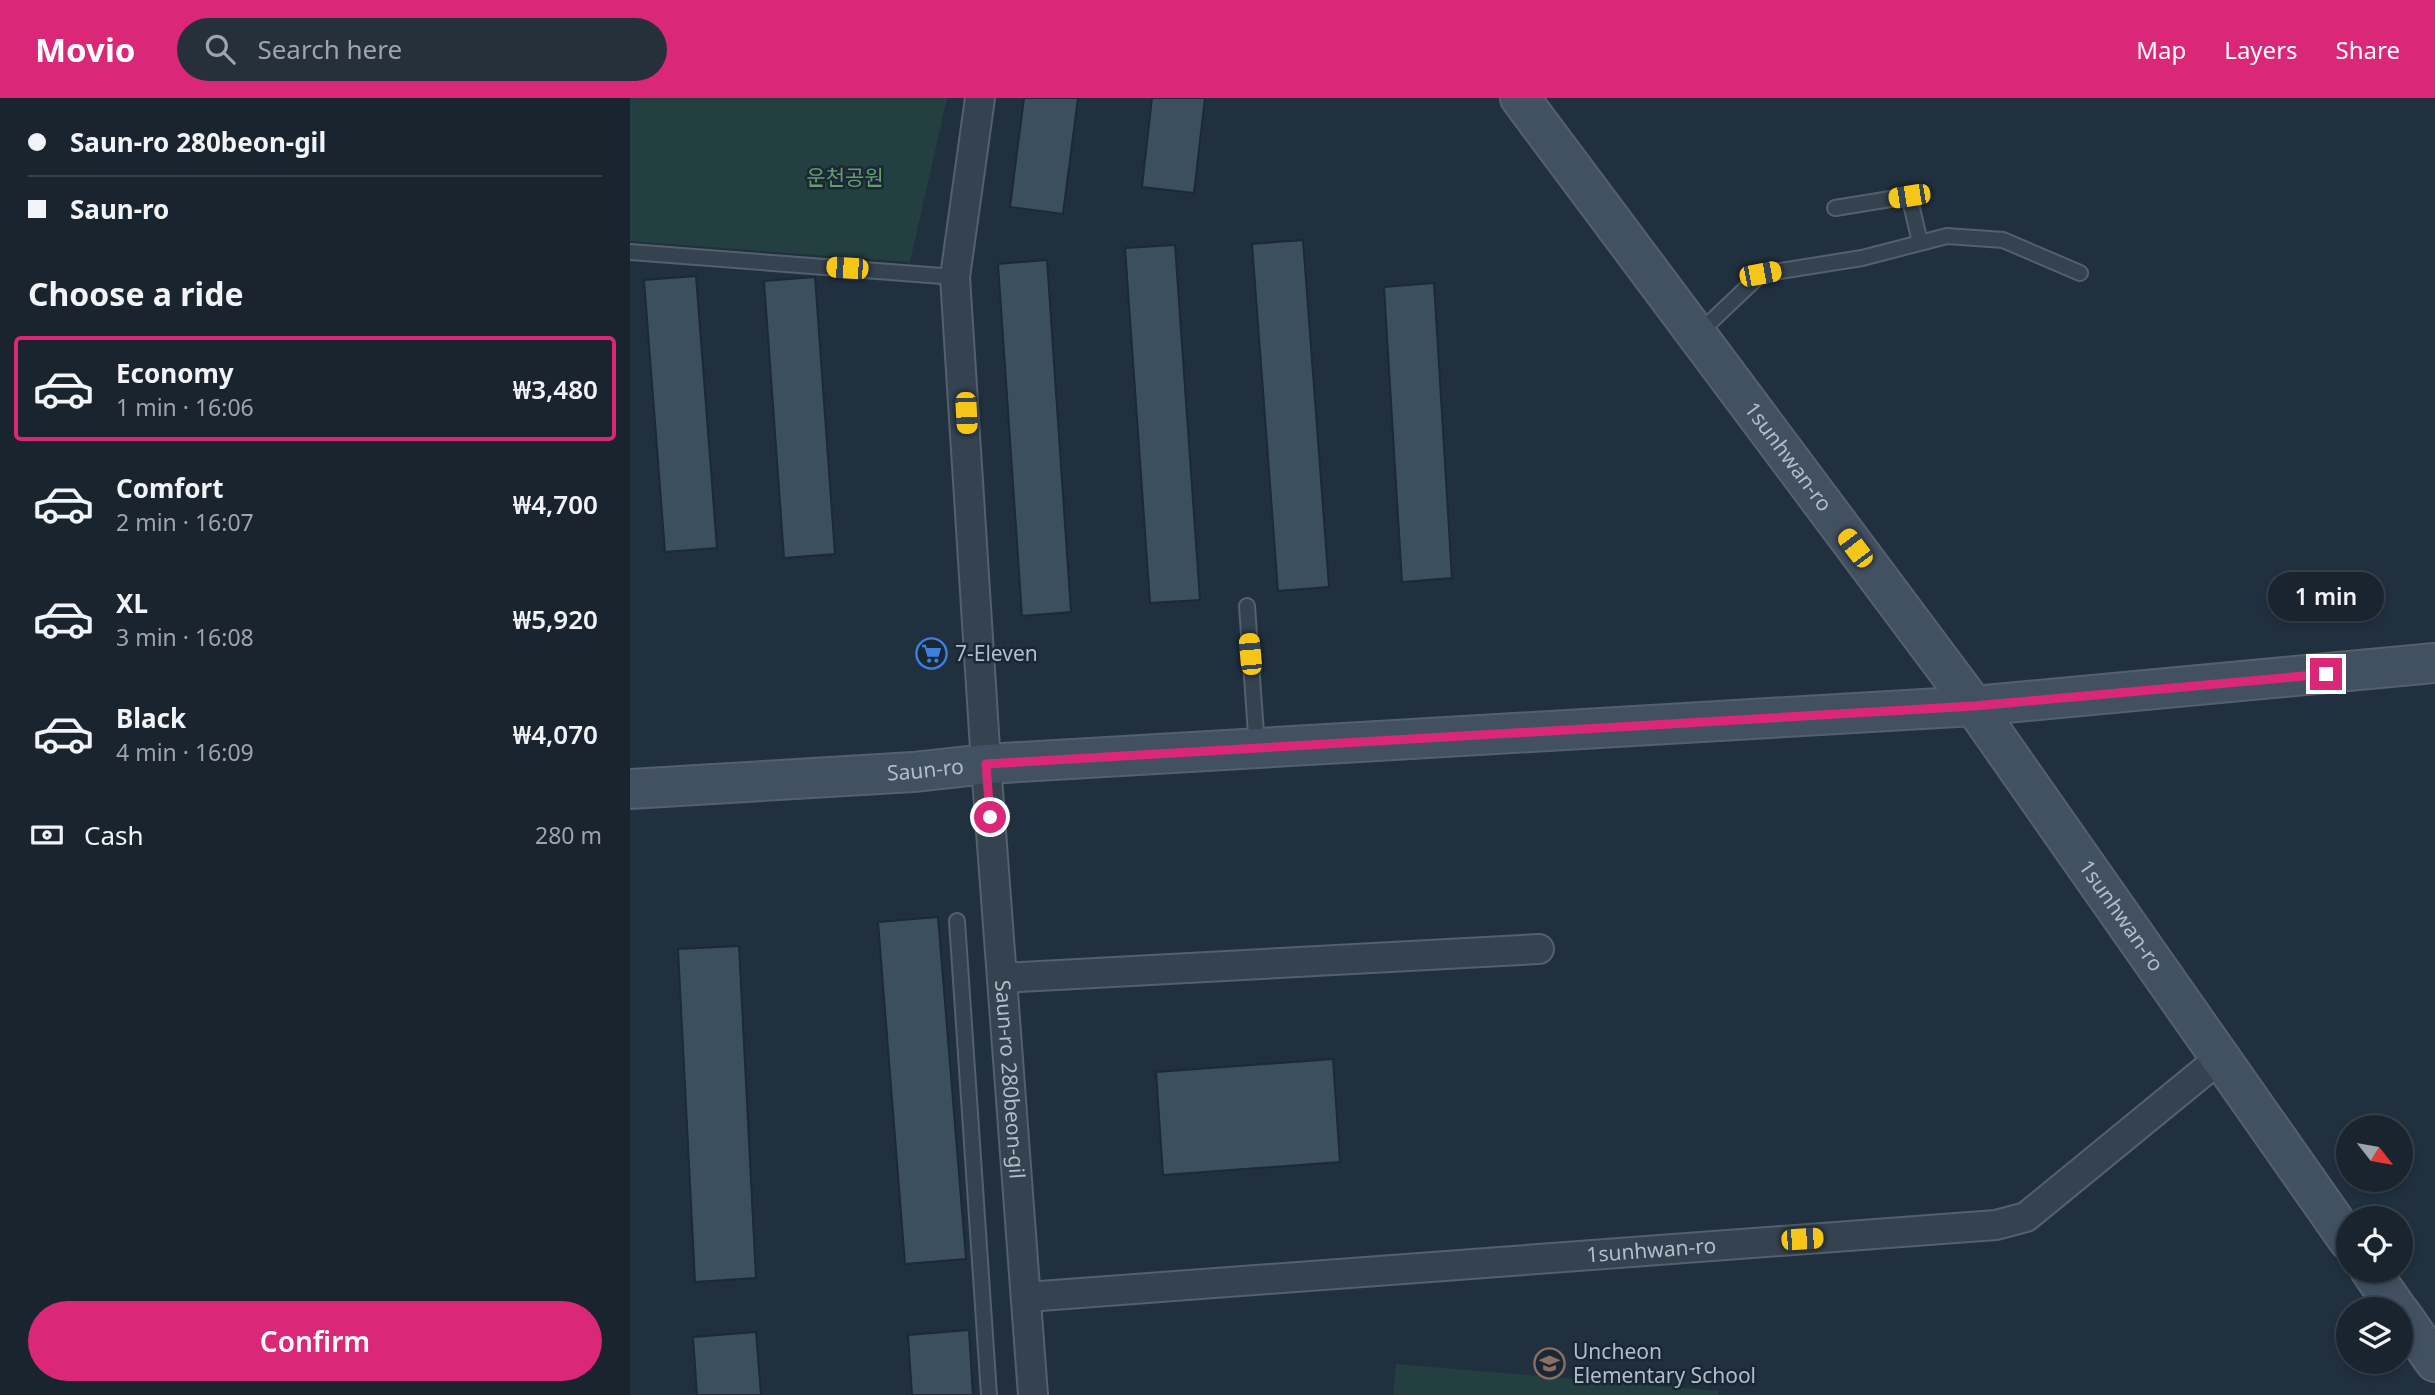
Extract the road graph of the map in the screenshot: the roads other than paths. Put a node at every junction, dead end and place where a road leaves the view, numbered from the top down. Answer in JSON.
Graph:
{"nodes":[{"id":1,"x":981,"y":98,"type":"edge"},
{"id":2,"x":1520,"y":98,"type":"edge"},
{"id":3,"x":1835,"y":208,"type":"dead end"},
{"id":4,"x":1920,"y":242,"type":"junction"},
{"id":5,"x":630,"y":252,"type":"edge"},
{"id":6,"x":2080,"y":273,"type":"dead end"},
{"id":7,"x":956,"y":277,"type":"junction"},
{"id":8,"x":1697,"y":335,"type":"junction"},
{"id":9,"x":1247,"y":606,"type":"dead end"},
{"id":10,"x":2435,"y":663,"type":"edge"},
{"id":11,"x":1974,"y":706,"type":"junction"},
{"id":12,"x":1258,"y":749,"type":"junction"},
{"id":13,"x":986,"y":764,"type":"junction"},
{"id":14,"x":630,"y":789,"type":"edge"},
{"id":15,"x":957,"y":921,"type":"dead end"},
{"id":16,"x":1539,"y":949,"type":"dead end"},
{"id":17,"x":1002,"y":978,"type":"junction"},
{"id":18,"x":2219,"y":1059,"type":"junction"},
{"id":19,"x":2336,"y":1223,"type":"edge"},
{"id":20,"x":1027,"y":1297,"type":"junction"},
{"id":21,"x":2413,"y":1331,"type":"edge"},
{"id":22,"x":2435,"y":1362,"type":"edge"},
{"id":23,"x":989,"y":1395,"type":"edge"},
{"id":24,"x":1032,"y":1395,"type":"edge"}],
"edges":[{"from":1,"to":7,"type":"street","name":"Saun-ro 280beon-gil"},
{"from":2,"to":8,"type":"street","name":"1sunhwan-ro"},
{"from":3,"to":4,"type":"lane"},
{"from":4,"to":6,"type":"lane"},
{"from":4,"to":8,"type":"lane"},
{"from":5,"to":7,"type":"lane"},
{"from":7,"to":13,"type":"street","name":"Saun-ro 280beon-gil"},
{"from":8,"to":11,"type":"street","name":"1sunhwan-ro"},
{"from":9,"to":12,"type":"lane"},
{"from":10,"to":11,"type":"street","name":"Saun-ro"},
{"from":11,"to":12,"type":"street","name":"Saun-ro"},
{"from":11,"to":18,"type":"street","name":"1sunhwan-ro"},
{"from":12,"to":13,"type":"street","name":"Saun-ro"},
{"from":13,"to":14,"type":"street","name":"Saun-ro"},
{"from":13,"to":17,"type":"street","name":"Saun-ro 280beon-gil"},
{"from":15,"to":23,"type":"lane"},
{"from":16,"to":17,"type":"street"},
{"from":17,"to":20,"type":"street","name":"Saun-ro 280beon-gil"},
{"from":18,"to":19,"type":"street","name":"1sunhwan-ro"},
{"from":18,"to":20,"type":"street","name":"1sunhwan-ro"},
{"from":20,"to":24,"type":"street","name":"Saun-ro 280beon-gil"},
{"from":21,"to":22,"type":"street"}]}
